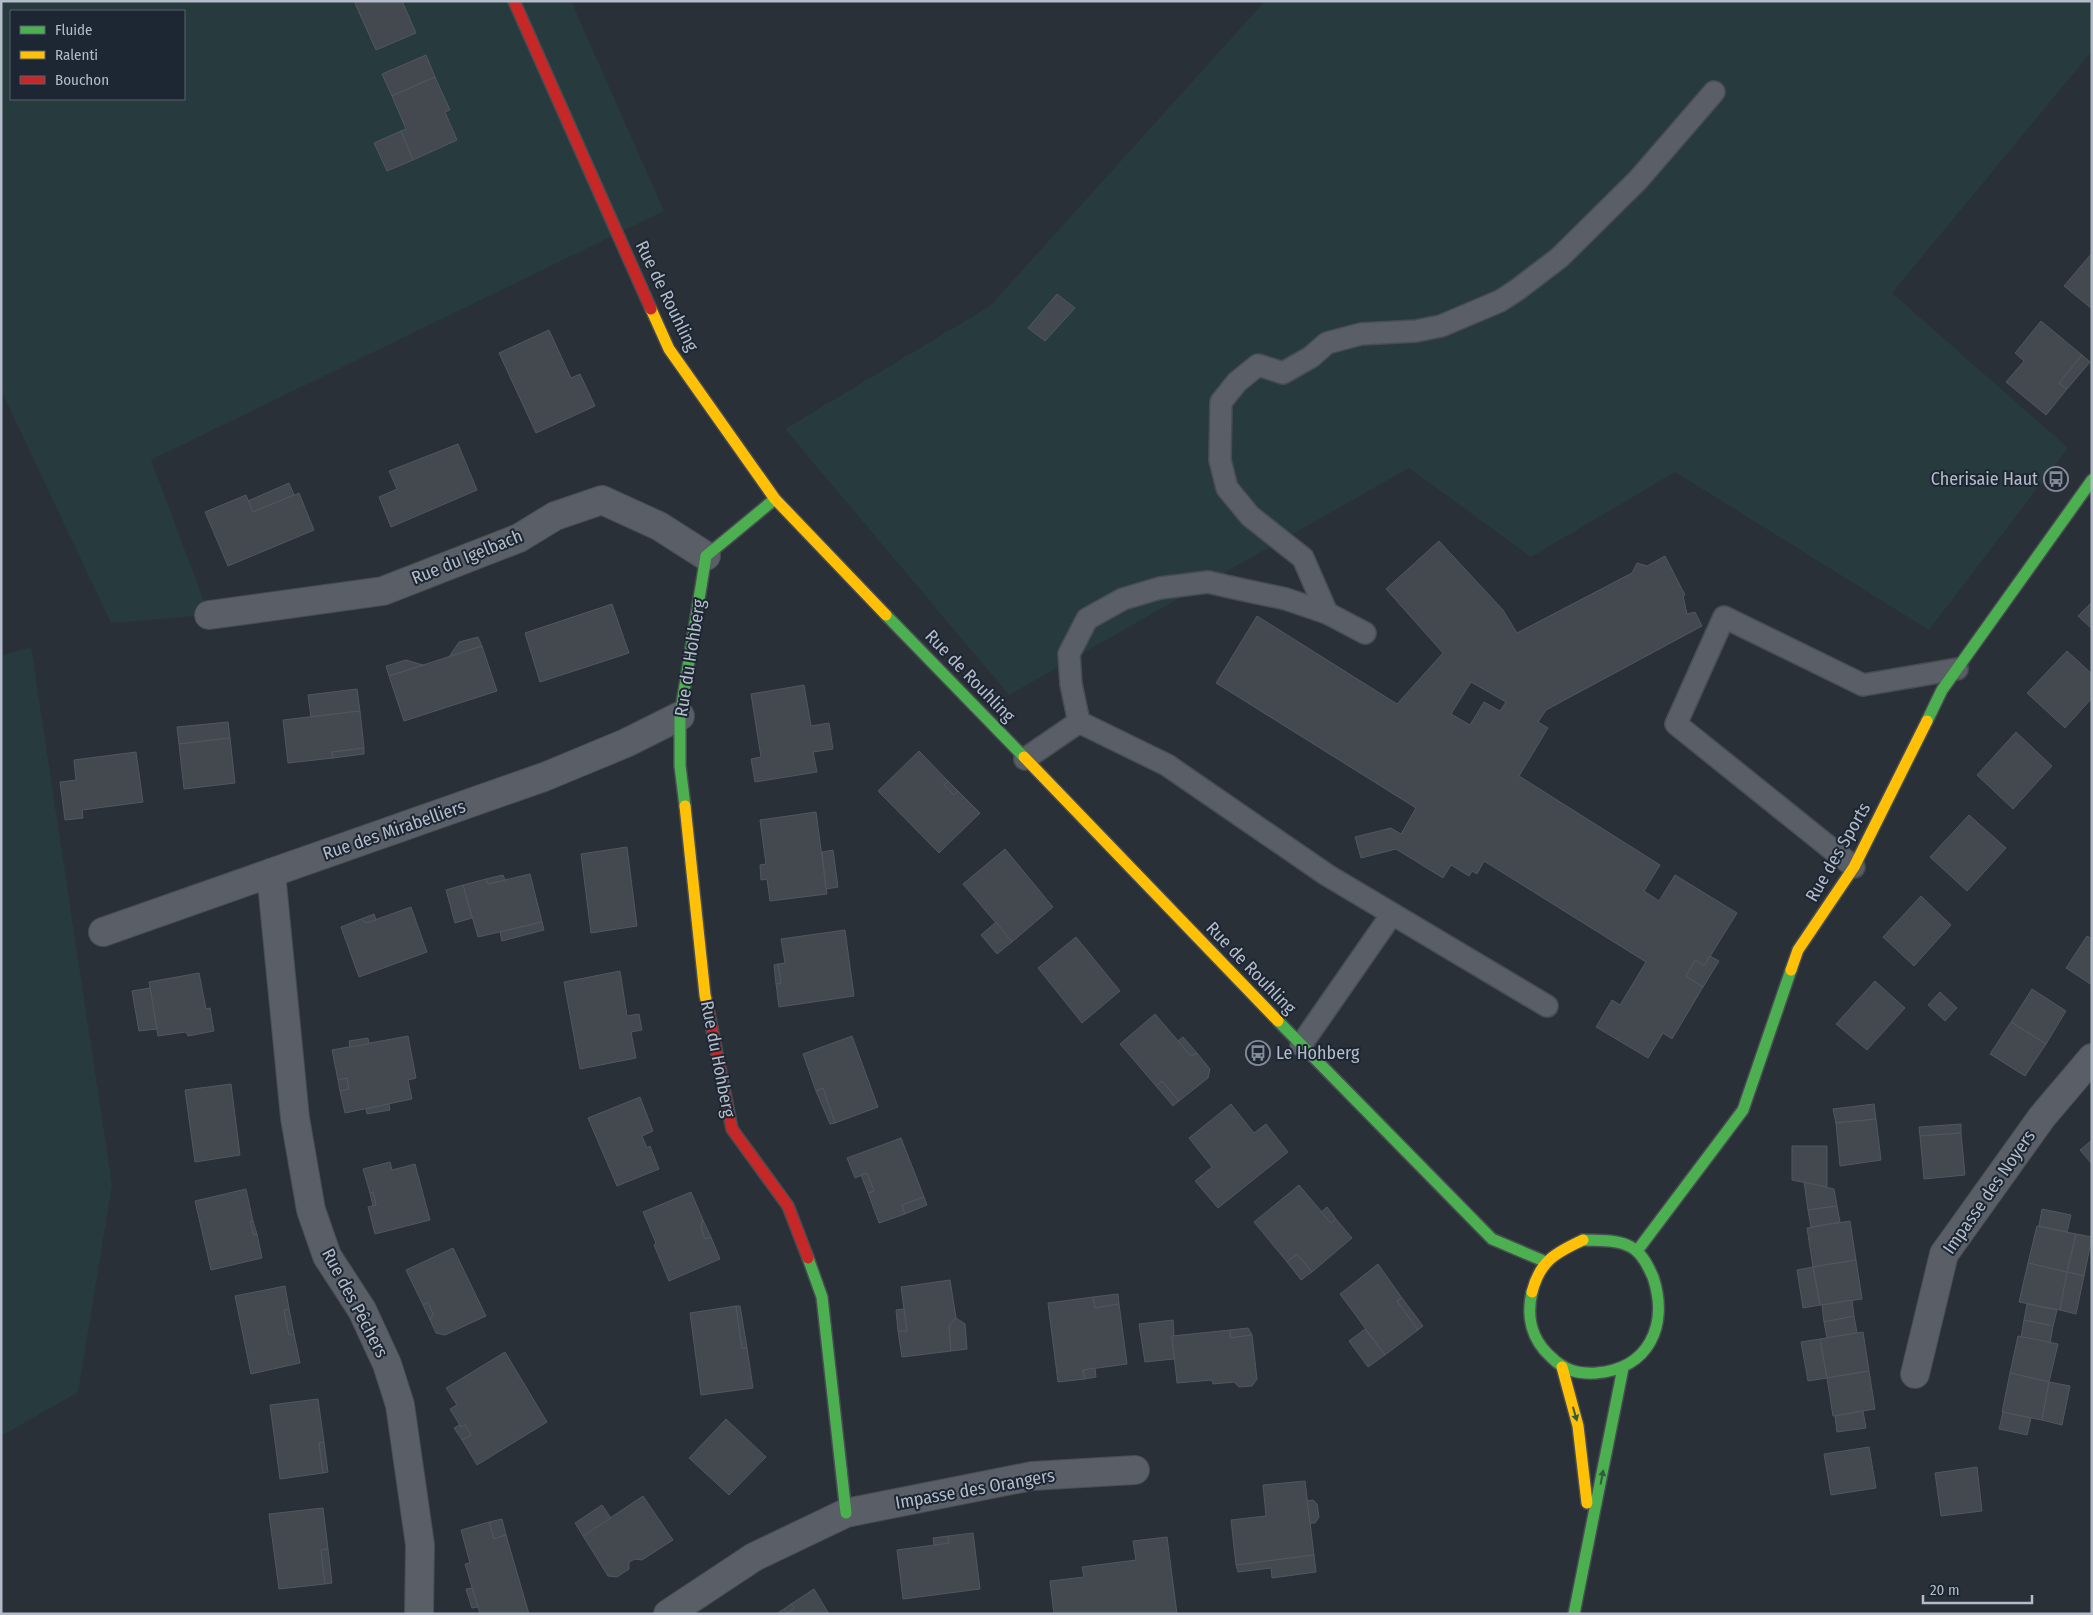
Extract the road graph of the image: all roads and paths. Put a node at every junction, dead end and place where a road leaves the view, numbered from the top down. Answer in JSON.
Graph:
{"nodes":[{"id":1,"x":514,"y":1,"type":"edge"},
{"id":2,"x":1714,"y":92,"type":"dead end"},
{"id":3,"x":2092,"y":480,"type":"edge"},
{"id":4,"x":775,"y":499,"type":"junction"},
{"id":5,"x":706,"y":556,"type":"junction"},
{"id":6,"x":1328,"y":613,"type":"junction"},
{"id":7,"x":209,"y":615,"type":"dead end"},
{"id":8,"x":1365,"y":633,"type":"dead end"},
{"id":9,"x":1957,"y":669,"type":"junction"},
{"id":10,"x":680,"y":716,"type":"junction"},
{"id":11,"x":1079,"y":722,"type":"junction"},
{"id":12,"x":1025,"y":759,"type":"junction"},
{"id":13,"x":1854,"y":867,"type":"junction"},
{"id":14,"x":271,"y":873,"type":"junction"},
{"id":15,"x":1392,"y":914,"type":"junction"},
{"id":16,"x":103,"y":932,"type":"dead end"},
{"id":17,"x":1547,"y":1006,"type":"dead end"},
{"id":18,"x":1301,"y":1046,"type":"junction"},
{"id":19,"x":2092,"y":1058,"type":"edge"},
{"id":20,"x":1637,"y":1251,"type":"junction"},
{"id":21,"x":1546,"y":1262,"type":"junction"},
{"id":22,"x":1562,"y":1367,"type":"junction"},
{"id":23,"x":1623,"y":1368,"type":"junction"},
{"id":24,"x":1915,"y":1374,"type":"dead end"},
{"id":25,"x":1135,"y":1470,"type":"dead end"},
{"id":26,"x":846,"y":1513,"type":"junction"},
{"id":27,"x":1588,"y":1542,"type":"junction"},
{"id":28,"x":419,"y":1614,"type":"edge"},
{"id":29,"x":668,"y":1614,"type":"edge"},
{"id":30,"x":1574,"y":1614,"type":"edge"}],
"edges":[{"from":1,"to":4,"type":"street","name":"Rue de Rouhling"},
{"from":2,"to":6,"type":"lane"},
{"from":3,"to":9,"type":"street","name":"Rue des Sports"},
{"from":4,"to":5,"type":"street"},
{"from":4,"to":12,"type":"street","name":"Rue de Rouhling"},
{"from":5,"to":7,"type":"street","name":"Rue du Igelbach"},
{"from":5,"to":10,"type":"street","name":"Rue du Hohberg"},
{"from":6,"to":8,"type":"lane"},
{"from":6,"to":11,"type":"lane"},
{"from":9,"to":13,"type":"street","name":"Rue des Sports"},
{"from":9,"to":13,"type":"lane"},
{"from":10,"to":14,"type":"street","name":"Rue des Mirabelliers"},
{"from":10,"to":26,"type":"street","name":"Rue du Hohberg"},
{"from":11,"to":12,"type":"lane"},
{"from":11,"to":15,"type":"lane"},
{"from":12,"to":18,"type":"street","name":"Rue de Rouhling"},
{"from":13,"to":20,"type":"street","name":"Rue des Sports"},
{"from":14,"to":16,"type":"street","name":"Rue des Mirabelliers"},
{"from":14,"to":28,"type":"street","name":"Rue des Pêchers"},
{"from":15,"to":17,"type":"lane"},
{"from":15,"to":18,"type":"lane"},
{"from":18,"to":21,"type":"street","name":"Rue de Rouhling"},
{"from":19,"to":24,"type":"street","name":"Impasse des Noyers"},
{"from":20,"to":21,"type":"street"},
{"from":20,"to":23,"type":"street"},
{"from":21,"to":22,"type":"street"},
{"from":22,"to":23,"type":"street"},
{"from":22,"to":27,"type":"street","one_way":true},
{"from":27,"to":23,"type":"street","one_way":true},
{"from":25,"to":26,"type":"street","name":"Impasse des Orangers"},
{"from":26,"to":29,"type":"street"},
{"from":27,"to":30,"type":"street"}]}
